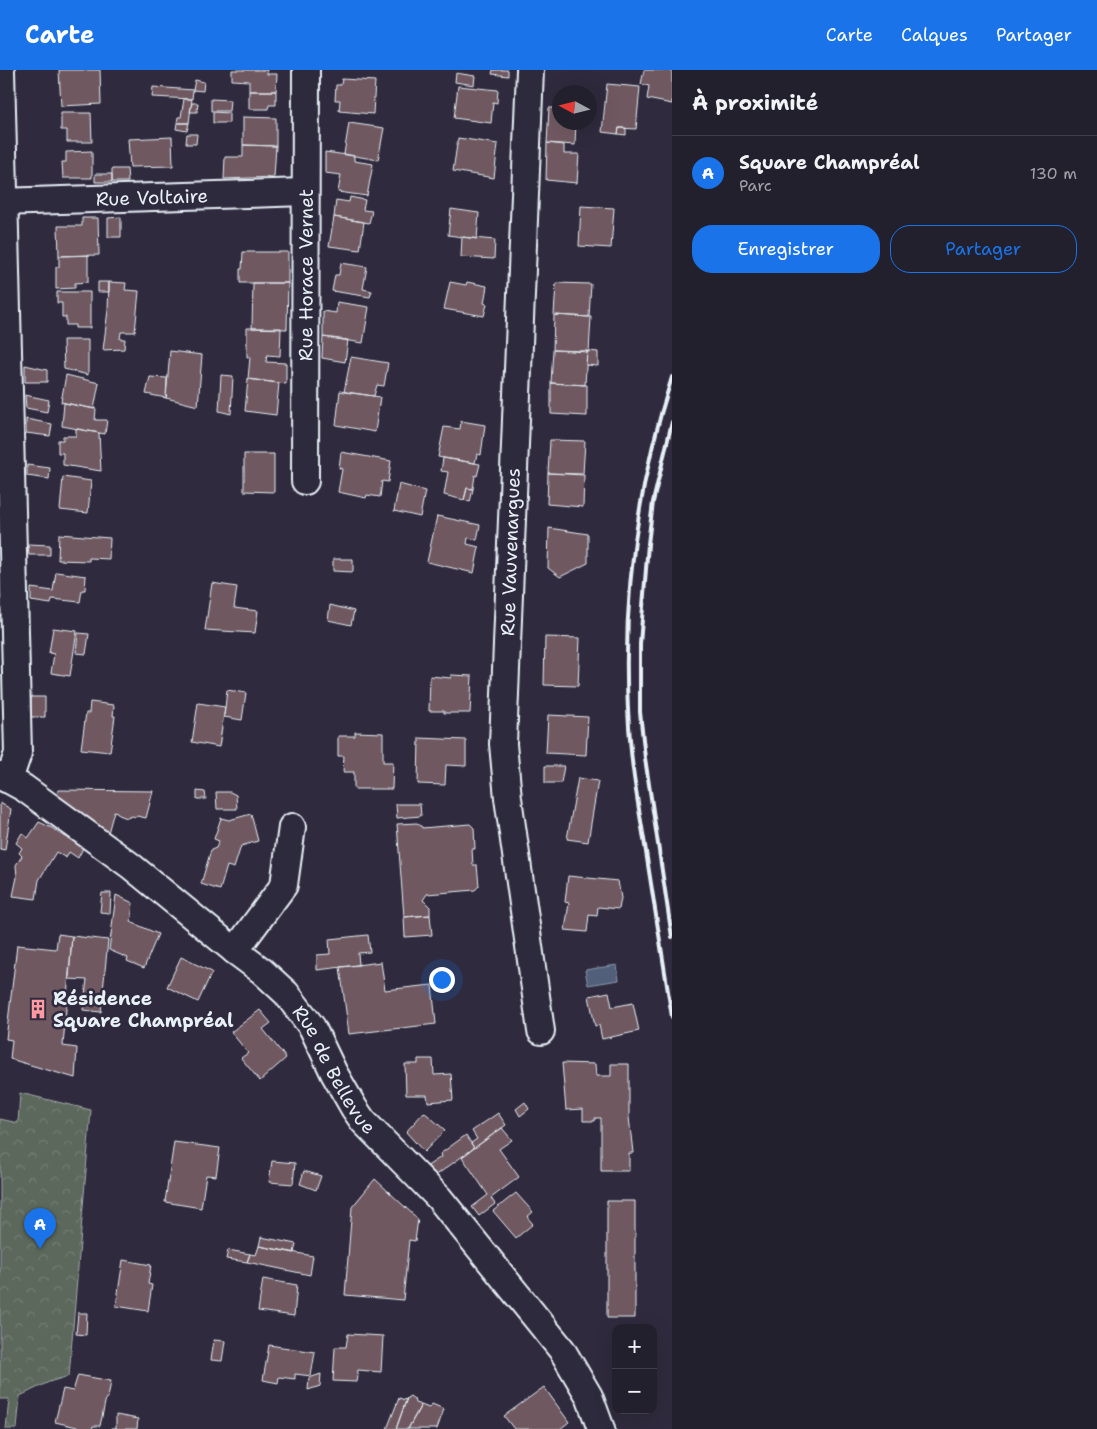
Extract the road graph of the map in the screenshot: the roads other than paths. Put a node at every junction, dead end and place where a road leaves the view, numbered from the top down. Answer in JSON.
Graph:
{"nodes":[{"id":1,"x":1,"y":70,"type":"edge"},
{"id":2,"x":306,"y":70,"type":"edge"},
{"id":3,"x":530,"y":70,"type":"edge"},
{"id":4,"x":305,"y":192,"type":"junction"},
{"id":5,"x":2,"y":202,"type":"edge"},
{"id":6,"x":305,"y":481,"type":"dead end"},
{"id":7,"x":3,"y":777,"type":"edge"},
{"id":8,"x":292,"y":827,"type":"dead end"},
{"id":9,"x":235,"y":951,"type":"junction"},
{"id":10,"x":542,"y":1031,"type":"dead end"},
{"id":11,"x":601,"y":1429,"type":"edge"}],
"edges":[{"from":1,"to":5,"type":"street"},
{"from":2,"to":4,"type":"street","name":"Rue Horace Vernet"},
{"from":3,"to":10,"type":"street","name":"Rue Vauvenargues"},
{"from":4,"to":5,"type":"street","name":"Rue Voltaire"},
{"from":4,"to":6,"type":"street","name":"Rue Horace Vernet"},
{"from":5,"to":7,"type":"street"},
{"from":7,"to":9,"type":"street","name":"Rue de Bellevue"},
{"from":8,"to":9,"type":"street"},
{"from":9,"to":11,"type":"street","name":"Rue de Bellevue"}]}
